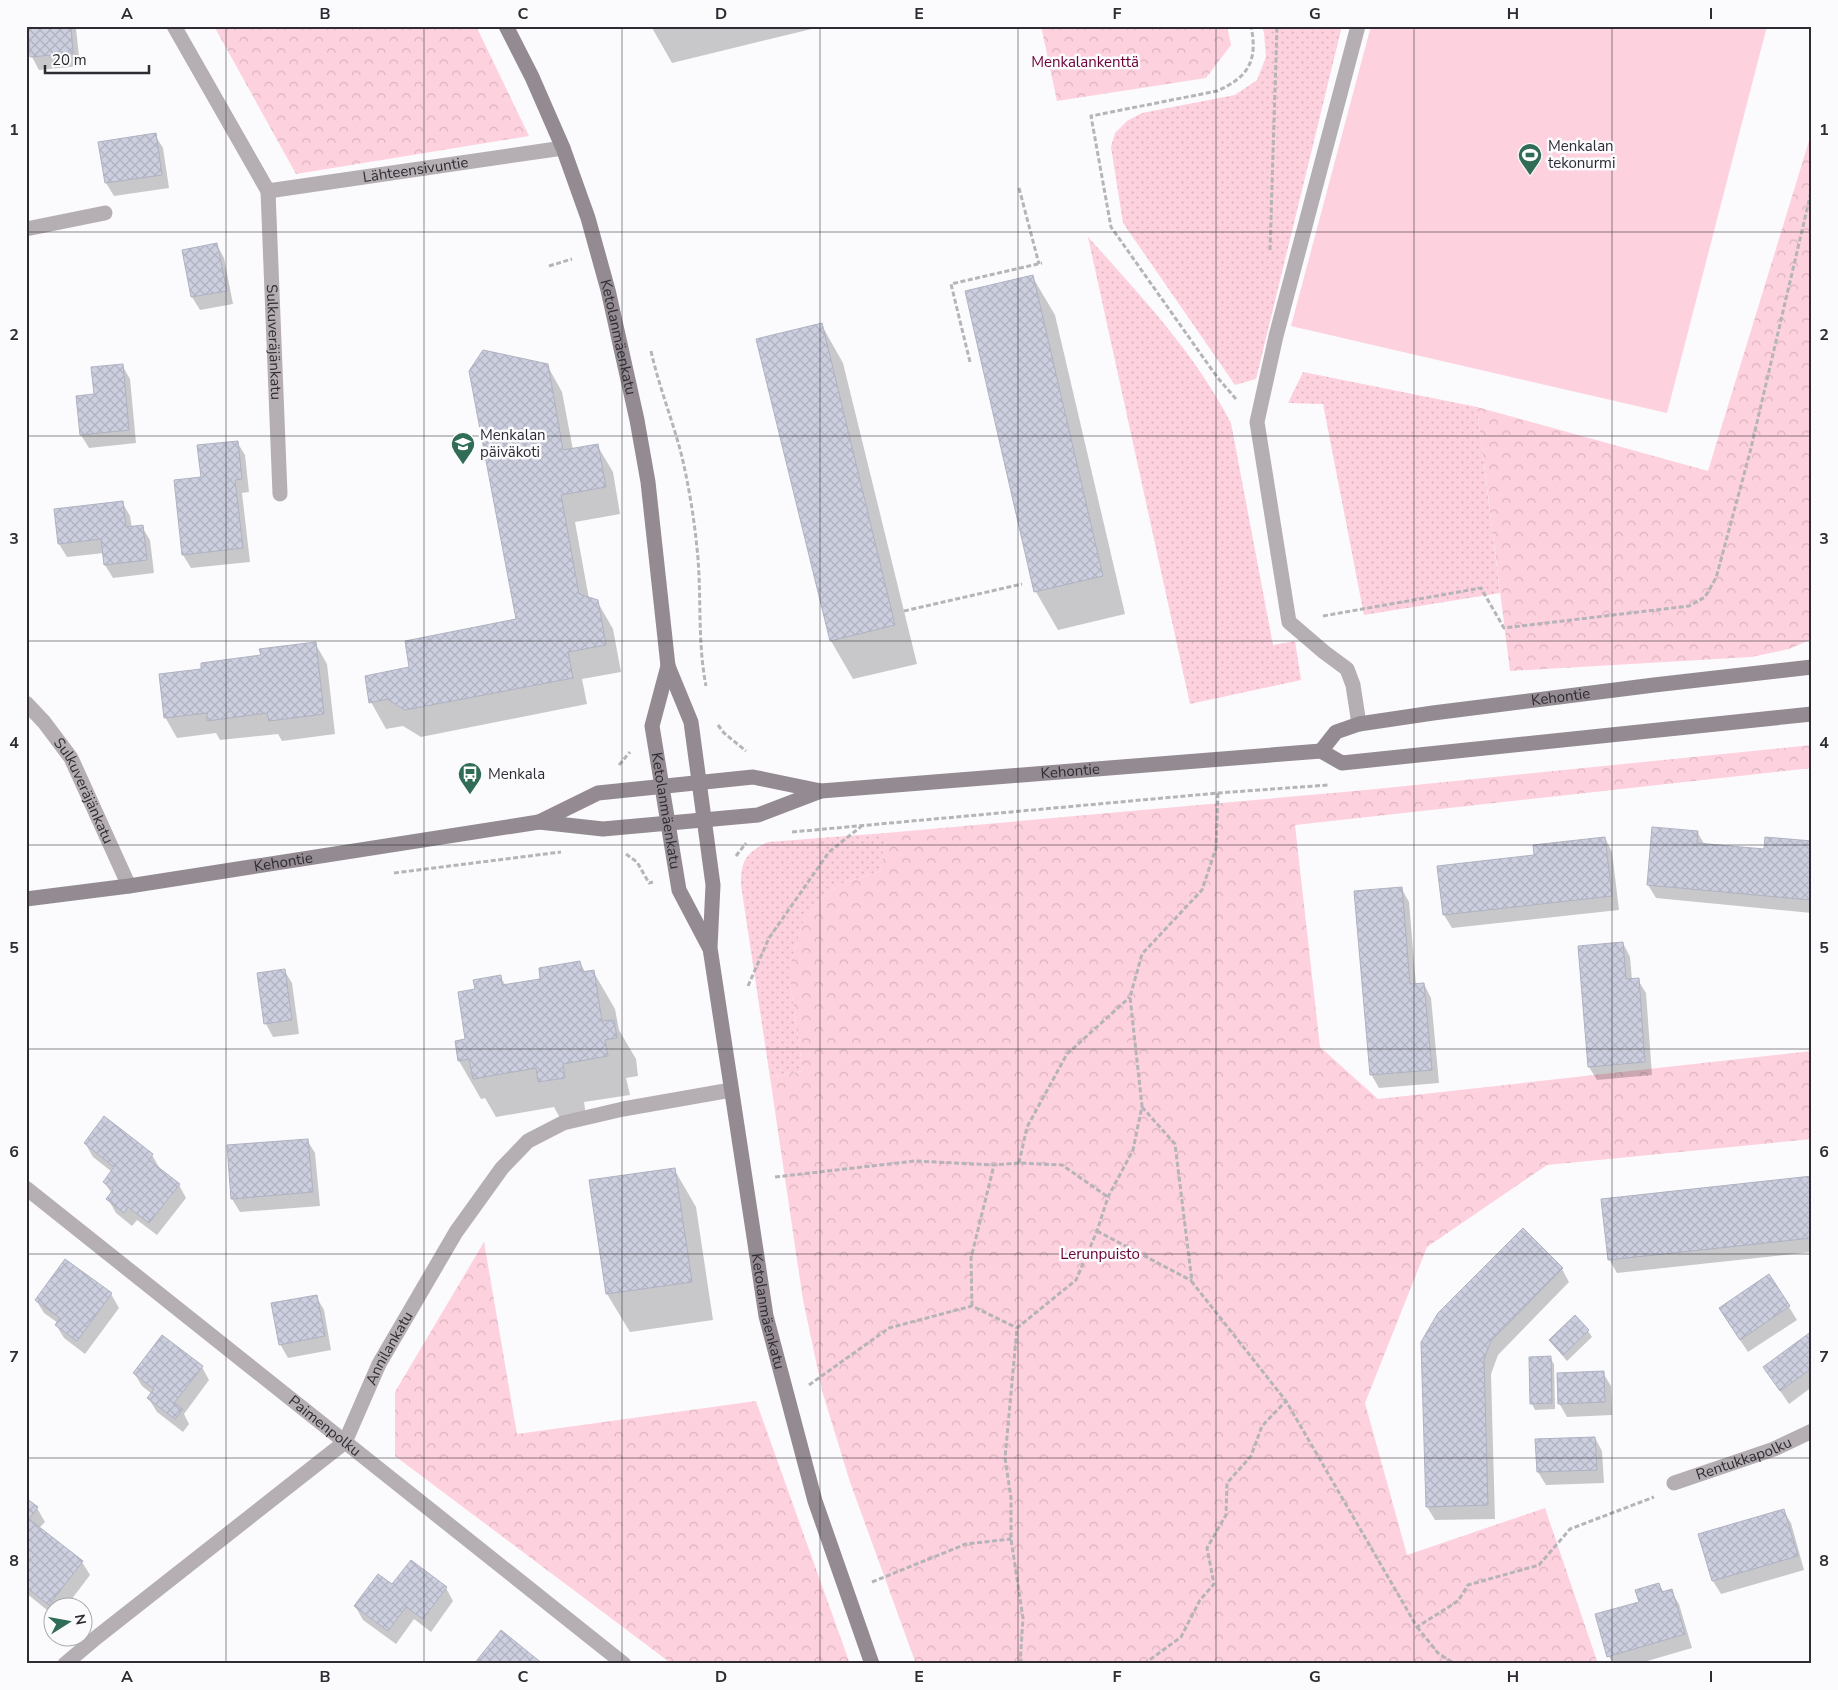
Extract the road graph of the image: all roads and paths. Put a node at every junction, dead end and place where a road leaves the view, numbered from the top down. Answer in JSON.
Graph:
{"nodes":[{"id":1,"x":174,"y":26,"type":"edge"},
{"id":2,"x":506,"y":26,"type":"edge"},
{"id":3,"x":1251,"y":26,"type":"edge"},
{"id":4,"x":1277,"y":26,"type":"edge"},
{"id":5,"x":1358,"y":26,"type":"edge"},
{"id":6,"x":563,"y":148,"type":"junction"},
{"id":7,"x":1019,"y":188,"type":"dead end"},
{"id":8,"x":1812,"y":188,"type":"edge"},
{"id":9,"x":268,"y":191,"type":"junction"},
{"id":10,"x":105,"y":213,"type":"dead end"},
{"id":11,"x":26,"y":229,"type":"edge"},
{"id":12,"x":1271,"y":257,"type":"dead end"},
{"id":13,"x":970,"y":362,"type":"dead end"},
{"id":14,"x":1257,"y":422,"type":"junction"},
{"id":15,"x":280,"y":494,"type":"dead end"},
{"id":16,"x":1022,"y":584,"type":"dead end"},
{"id":17,"x":904,"y":611,"type":"dead end"},
{"id":18,"x":1289,"y":622,"type":"junction"},
{"id":19,"x":668,"y":666,"type":"junction"},
{"id":20,"x":1812,"y":667,"type":"edge"},
{"id":21,"x":26,"y":703,"type":"edge"},
{"id":22,"x":1812,"y":714,"type":"edge"},
{"id":23,"x":1359,"y":724,"type":"junction"},
{"id":24,"x":1321,"y":751,"type":"junction"},
{"id":25,"x":699,"y":783,"type":"junction"},
{"id":26,"x":1336,"y":785,"type":"dead end"},
{"id":27,"x":662,"y":787,"type":"junction"},
{"id":28,"x":821,"y":791,"type":"junction"},
{"id":29,"x":1218,"y":793,"type":"junction"},
{"id":30,"x":704,"y":820,"type":"junction"},
{"id":31,"x":539,"y":822,"type":"junction"},
{"id":32,"x":668,"y":823,"type":"junction"},
{"id":33,"x":864,"y":825,"type":"junction"},
{"id":34,"x":788,"y":832,"type":"dead end"},
{"id":35,"x":750,"y":839,"type":"dead end"},
{"id":36,"x":570,"y":851,"type":"dead end"},
{"id":37,"x":622,"y":851,"type":"dead end"},
{"id":38,"x":712,"y":872,"type":"junction"},
{"id":39,"x":392,"y":874,"type":"dead end"},
{"id":40,"x":677,"y":878,"type":"junction"},
{"id":41,"x":129,"y":886,"type":"junction"},
{"id":42,"x":26,"y":899,"type":"edge"},
{"id":43,"x":710,"y":948,"type":"junction"},
{"id":44,"x":748,"y":986,"type":"dead end"},
{"id":45,"x":1130,"y":997,"type":"junction"},
{"id":46,"x":731,"y":1090,"type":"junction"},
{"id":47,"x":1142,"y":1106,"type":"junction"},
{"id":48,"x":1020,"y":1163,"type":"junction"},
{"id":49,"x":994,"y":1165,"type":"junction"},
{"id":50,"x":775,"y":1177,"type":"dead end"},
{"id":51,"x":26,"y":1188,"type":"edge"},
{"id":52,"x":1108,"y":1197,"type":"junction"},
{"id":53,"x":1097,"y":1231,"type":"junction"},
{"id":54,"x":1192,"y":1282,"type":"junction"},
{"id":55,"x":972,"y":1306,"type":"junction"},
{"id":56,"x":1017,"y":1328,"type":"junction"},
{"id":57,"x":808,"y":1386,"type":"dead end"},
{"id":58,"x":1286,"y":1401,"type":"junction"},
{"id":59,"x":1812,"y":1431,"type":"edge"},
{"id":60,"x":345,"y":1442,"type":"junction"},
{"id":61,"x":1674,"y":1483,"type":"joint"},
{"id":62,"x":1011,"y":1539,"type":"junction"},
{"id":63,"x":872,"y":1582,"type":"dead end"},
{"id":64,"x":1417,"y":1626,"type":"junction"},
{"id":65,"x":65,"y":1664,"type":"edge"},
{"id":66,"x":624,"y":1664,"type":"edge"},
{"id":67,"x":872,"y":1664,"type":"edge"},
{"id":68,"x":1020,"y":1664,"type":"edge"},
{"id":69,"x":1144,"y":1664,"type":"edge"},
{"id":70,"x":1455,"y":1664,"type":"edge"}],
"edges":[{"from":1,"to":9,"type":"street"},
{"from":2,"to":6,"type":"main road","name":"Ketolanmäenkatu"},
{"from":3,"to":14,"type":"path"},
{"from":4,"to":12,"type":"path"},
{"from":5,"to":14,"type":"street"},
{"from":6,"to":9,"type":"street","name":"Lähteensivuntie"},
{"from":6,"to":19,"type":"main road","name":"Ketolanmäenkatu"},
{"from":7,"to":13,"type":"path"},
{"from":8,"to":18,"type":"path"},
{"from":9,"to":15,"type":"street","name":"Sulkuveräjänkatu"},
{"from":10,"to":11,"type":"street"},
{"from":14,"to":18,"type":"street"},
{"from":16,"to":17,"type":"path"},
{"from":18,"to":23,"type":"street"},
{"from":19,"to":25,"type":"main road","name":"Ketolanmäenkatu"},
{"from":19,"to":27,"type":"main road","name":"Ketolanmäenkatu"},
{"from":20,"to":23,"type":"main road","name":"Kehontie"},
{"from":21,"to":41,"type":"street","name":"Sulkuveräjänkatu"},
{"from":22,"to":24,"type":"main road"},
{"from":23,"to":24,"type":"main road","name":"Kehontie"},
{"from":24,"to":28,"type":"main road","name":"Kehontie"},
{"from":25,"to":27,"type":"main road","name":"Kehontie"},
{"from":25,"to":28,"type":"main road","name":"Kehontie"},
{"from":25,"to":30,"type":"main road","name":"Ketolanmäenkatu"},
{"from":26,"to":29,"type":"path"},
{"from":27,"to":31,"type":"main road","name":"Kehontie"},
{"from":27,"to":32,"type":"main road","name":"Ketolanmäenkatu"},
{"from":28,"to":30,"type":"main road","name":"Kehontie"},
{"from":29,"to":33,"type":"path"},
{"from":29,"to":45,"type":"path"},
{"from":30,"to":32,"type":"main road","name":"Kehontie"},
{"from":30,"to":38,"type":"main road","name":"Ketolanmäenkatu"},
{"from":31,"to":32,"type":"main road","name":"Kehontie"},
{"from":31,"to":41,"type":"main road","name":"Kehontie"},
{"from":32,"to":40,"type":"main road","name":"Ketolanmäenkatu"},
{"from":33,"to":34,"type":"path"},
{"from":33,"to":44,"type":"path"},
{"from":35,"to":38,"type":"path"},
{"from":36,"to":39,"type":"path"},
{"from":37,"to":40,"type":"path"},
{"from":38,"to":43,"type":"main road","name":"Ketolanmäenkatu"},
{"from":40,"to":43,"type":"main road","name":"Ketolanmäenkatu"},
{"from":41,"to":42,"type":"main road","name":"Kehontie"},
{"from":43,"to":46,"type":"main road","name":"Ketolanmäenkatu"},
{"from":45,"to":47,"type":"path"},
{"from":45,"to":48,"type":"path"},
{"from":46,"to":60,"type":"street","name":"Annilankatu"},
{"from":46,"to":67,"type":"main road","name":"Ketolanmäenkatu"},
{"from":47,"to":52,"type":"path"},
{"from":47,"to":54,"type":"path"},
{"from":48,"to":49,"type":"path"},
{"from":48,"to":52,"type":"path"},
{"from":49,"to":50,"type":"path"},
{"from":49,"to":55,"type":"path"},
{"from":51,"to":60,"type":"street","name":"Paimenpolku"},
{"from":52,"to":53,"type":"path"},
{"from":53,"to":54,"type":"path"},
{"from":53,"to":56,"type":"path"},
{"from":54,"to":58,"type":"path"},
{"from":55,"to":56,"type":"path"},
{"from":55,"to":57,"type":"path"},
{"from":56,"to":62,"type":"path"},
{"from":58,"to":64,"type":"path"},
{"from":58,"to":69,"type":"path"},
{"from":59,"to":61,"type":"street","name":"Rentukkapolku"},
{"from":60,"to":65,"type":"street","name":"Annilankatu"},
{"from":60,"to":66,"type":"street","name":"Paimenpolku"},
{"from":61,"to":64,"type":"path"},
{"from":62,"to":63,"type":"path"},
{"from":62,"to":68,"type":"path"},
{"from":64,"to":70,"type":"path"}]}
